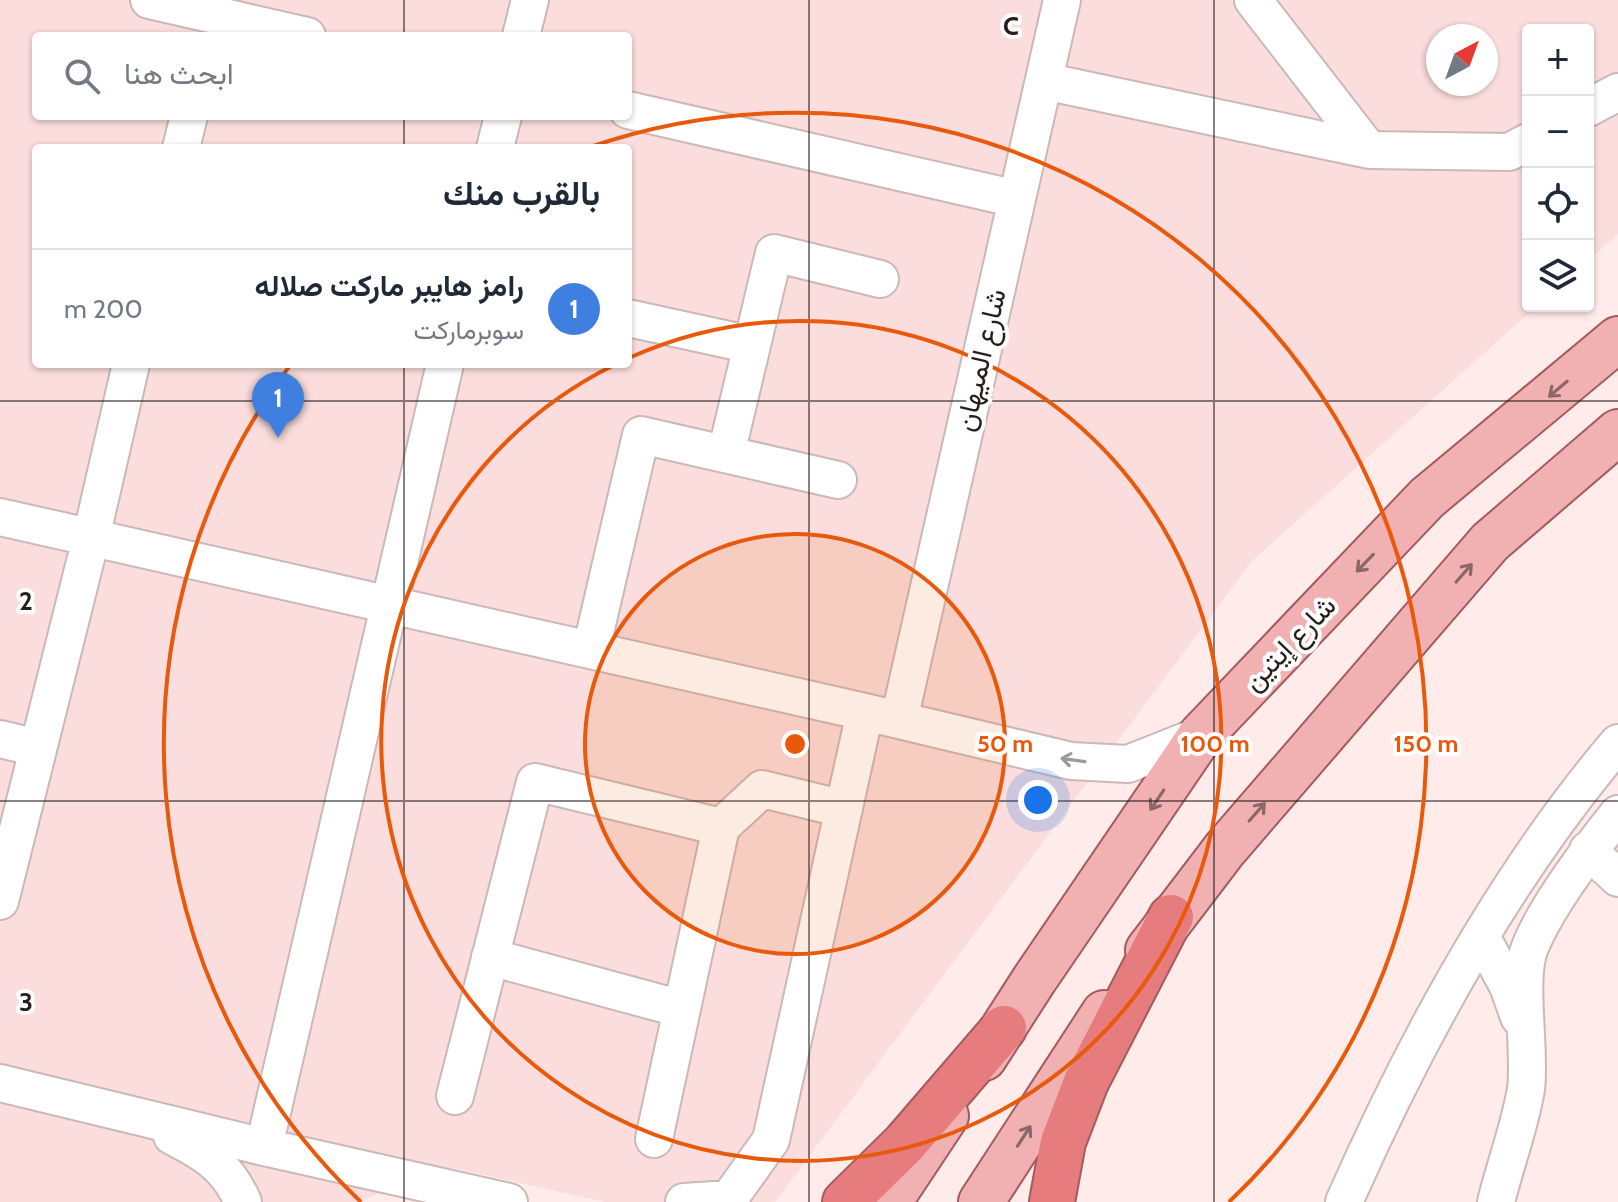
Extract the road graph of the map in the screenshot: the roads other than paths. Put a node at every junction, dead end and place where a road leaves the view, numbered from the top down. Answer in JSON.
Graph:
{"nodes":[{"id":1,"x":149,"y":0,"type":"edge"},
{"id":2,"x":530,"y":0,"type":"edge"},
{"id":3,"x":1062,"y":0,"type":"edge"},
{"id":4,"x":1253,"y":0,"type":"edge"},
{"id":5,"x":212,"y":17,"type":"edge"},
{"id":6,"x":287,"y":32,"type":"edge"},
{"id":7,"x":522,"y":32,"type":"edge"},
{"id":8,"x":1044,"y":81,"type":"junction"},
{"id":9,"x":1618,"y":92,"type":"edge"},
{"id":10,"x":1594,"y":105,"type":"edge"},
{"id":11,"x":632,"y":111,"type":"edge"},
{"id":12,"x":188,"y":120,"type":"edge"},
{"id":13,"x":502,"y":120,"type":"edge"},
{"id":14,"x":182,"y":144,"type":"edge"},
{"id":15,"x":496,"y":144,"type":"edge"},
{"id":16,"x":1522,"y":145,"type":"edge"},
{"id":17,"x":1369,"y":150,"type":"junction"},
{"id":18,"x":1017,"y":199,"type":"junction"},
{"id":19,"x":880,"y":279,"type":"dead end"},
{"id":20,"x":632,"y":319,"type":"edge"},
{"id":21,"x":1618,"y":339,"type":"edge"},
{"id":22,"x":752,"y":345,"type":"junction"},
{"id":23,"x":130,"y":368,"type":"edge"},
{"id":24,"x":444,"y":368,"type":"edge"},
{"id":25,"x":1618,"y":432,"type":"edge"},
{"id":26,"x":726,"y":454,"type":"junction"},
{"id":27,"x":838,"y":480,"type":"dead end"},
{"id":28,"x":0,"y":517,"type":"edge"},
{"id":29,"x":91,"y":538,"type":"junction"},
{"id":30,"x":390,"y":605,"type":"junction"},
{"id":31,"x":591,"y":650,"type":"junction"},
{"id":32,"x":882,"y":716,"type":"junction"},
{"id":33,"x":1201,"y":735,"type":"junction"},
{"id":34,"x":0,"y":739,"type":"edge"},
{"id":35,"x":1618,"y":743,"type":"edge"},
{"id":36,"x":38,"y":748,"type":"junction"},
{"id":37,"x":844,"y":809,"type":"junction"},
{"id":38,"x":1618,"y":814,"type":"edge"},
{"id":39,"x":721,"y":827,"type":"junction"},
{"id":40,"x":1588,"y":850,"type":"junction"},
{"id":41,"x":1618,"y":878,"type":"edge"},
{"id":42,"x":0,"y":901,"type":"edge"},
{"id":43,"x":1171,"y":917,"type":"junction"},
{"id":44,"x":1482,"y":938,"type":"junction"},
{"id":45,"x":490,"y":957,"type":"junction"},
{"id":46,"x":682,"y":1009,"type":"junction"},
{"id":47,"x":1004,"y":1028,"type":"junction"},
{"id":48,"x":1528,"y":1041,"type":"junction"},
{"id":49,"x":0,"y":1083,"type":"edge"},
{"id":50,"x":455,"y":1096,"type":"dead end"},
{"id":51,"x":132,"y":1115,"type":"junction"},
{"id":52,"x":654,"y":1139,"type":"dead end"},
{"id":53,"x":264,"y":1147,"type":"junction"},
{"id":54,"x":243,"y":1202,"type":"edge"},
{"id":55,"x":509,"y":1202,"type":"edge"},
{"id":56,"x":684,"y":1202,"type":"edge"},
{"id":57,"x":845,"y":1202,"type":"edge"},
{"id":58,"x":889,"y":1202,"type":"edge"},
{"id":59,"x":981,"y":1202,"type":"edge"},
{"id":60,"x":1052,"y":1202,"type":"edge"},
{"id":61,"x":1344,"y":1202,"type":"edge"},
{"id":62,"x":1496,"y":1202,"type":"edge"}],
"edges":[{"from":1,"to":5,"type":"street"},
{"from":2,"to":7,"type":"street"},
{"from":3,"to":8,"type":"street","name":"شارع الميهان"},
{"from":4,"to":17,"type":"street"},
{"from":5,"to":6,"type":"street"},
{"from":8,"to":17,"type":"street"},
{"from":8,"to":18,"type":"street","name":"شارع الميهان"},
{"from":9,"to":10,"type":"street"},
{"from":11,"to":18,"type":"street"},
{"from":12,"to":14,"type":"street"},
{"from":13,"to":15,"type":"street"},
{"from":16,"to":17,"type":"street"},
{"from":18,"to":32,"type":"street","name":"شارع الميهان"},
{"from":19,"to":22,"type":"street"},
{"from":20,"to":22,"type":"street"},
{"from":21,"to":33,"type":"main road","name":"شارع إيتين","one_way":true},
{"from":22,"to":26,"type":"street"},
{"from":23,"to":29,"type":"street"},
{"from":24,"to":30,"type":"street"},
{"from":43,"to":25,"type":"main road","one_way":true},
{"from":26,"to":27,"type":"street"},
{"from":26,"to":31,"type":"street"},
{"from":28,"to":29,"type":"street"},
{"from":29,"to":30,"type":"street"},
{"from":29,"to":36,"type":"street"},
{"from":30,"to":31,"type":"street"},
{"from":30,"to":53,"type":"street"},
{"from":31,"to":32,"type":"street"},
{"from":33,"to":32,"type":"street","one_way":true},
{"from":32,"to":37,"type":"street","name":"شارع الميهان"},
{"from":33,"to":47,"type":"main road","name":"شارع إيتين","one_way":true},
{"from":34,"to":36,"type":"street"},
{"from":35,"to":44,"type":"street"},
{"from":36,"to":42,"type":"street"},
{"from":37,"to":39,"type":"street"},
{"from":37,"to":56,"type":"street","name":"شارع الميهان"},
{"from":38,"to":40,"type":"street"},
{"from":39,"to":45,"type":"street"},
{"from":39,"to":46,"type":"street"},
{"from":40,"to":41,"type":"street"},
{"from":40,"to":48,"type":"street"},
{"from":59,"to":43,"type":"main road","one_way":true},
{"from":43,"to":60,"type":"highway"},
{"from":44,"to":48,"type":"street"},
{"from":44,"to":61,"type":"street"},
{"from":45,"to":46,"type":"street"},
{"from":45,"to":50,"type":"street"},
{"from":46,"to":52,"type":"street"},
{"from":47,"to":57,"type":"highway"},
{"from":47,"to":58,"type":"main road","name":"شارع إيتين"},
{"from":48,"to":62,"type":"street"},
{"from":49,"to":51,"type":"street"},
{"from":51,"to":53,"type":"street"},
{"from":51,"to":54,"type":"street"},
{"from":53,"to":55,"type":"street"}]}
